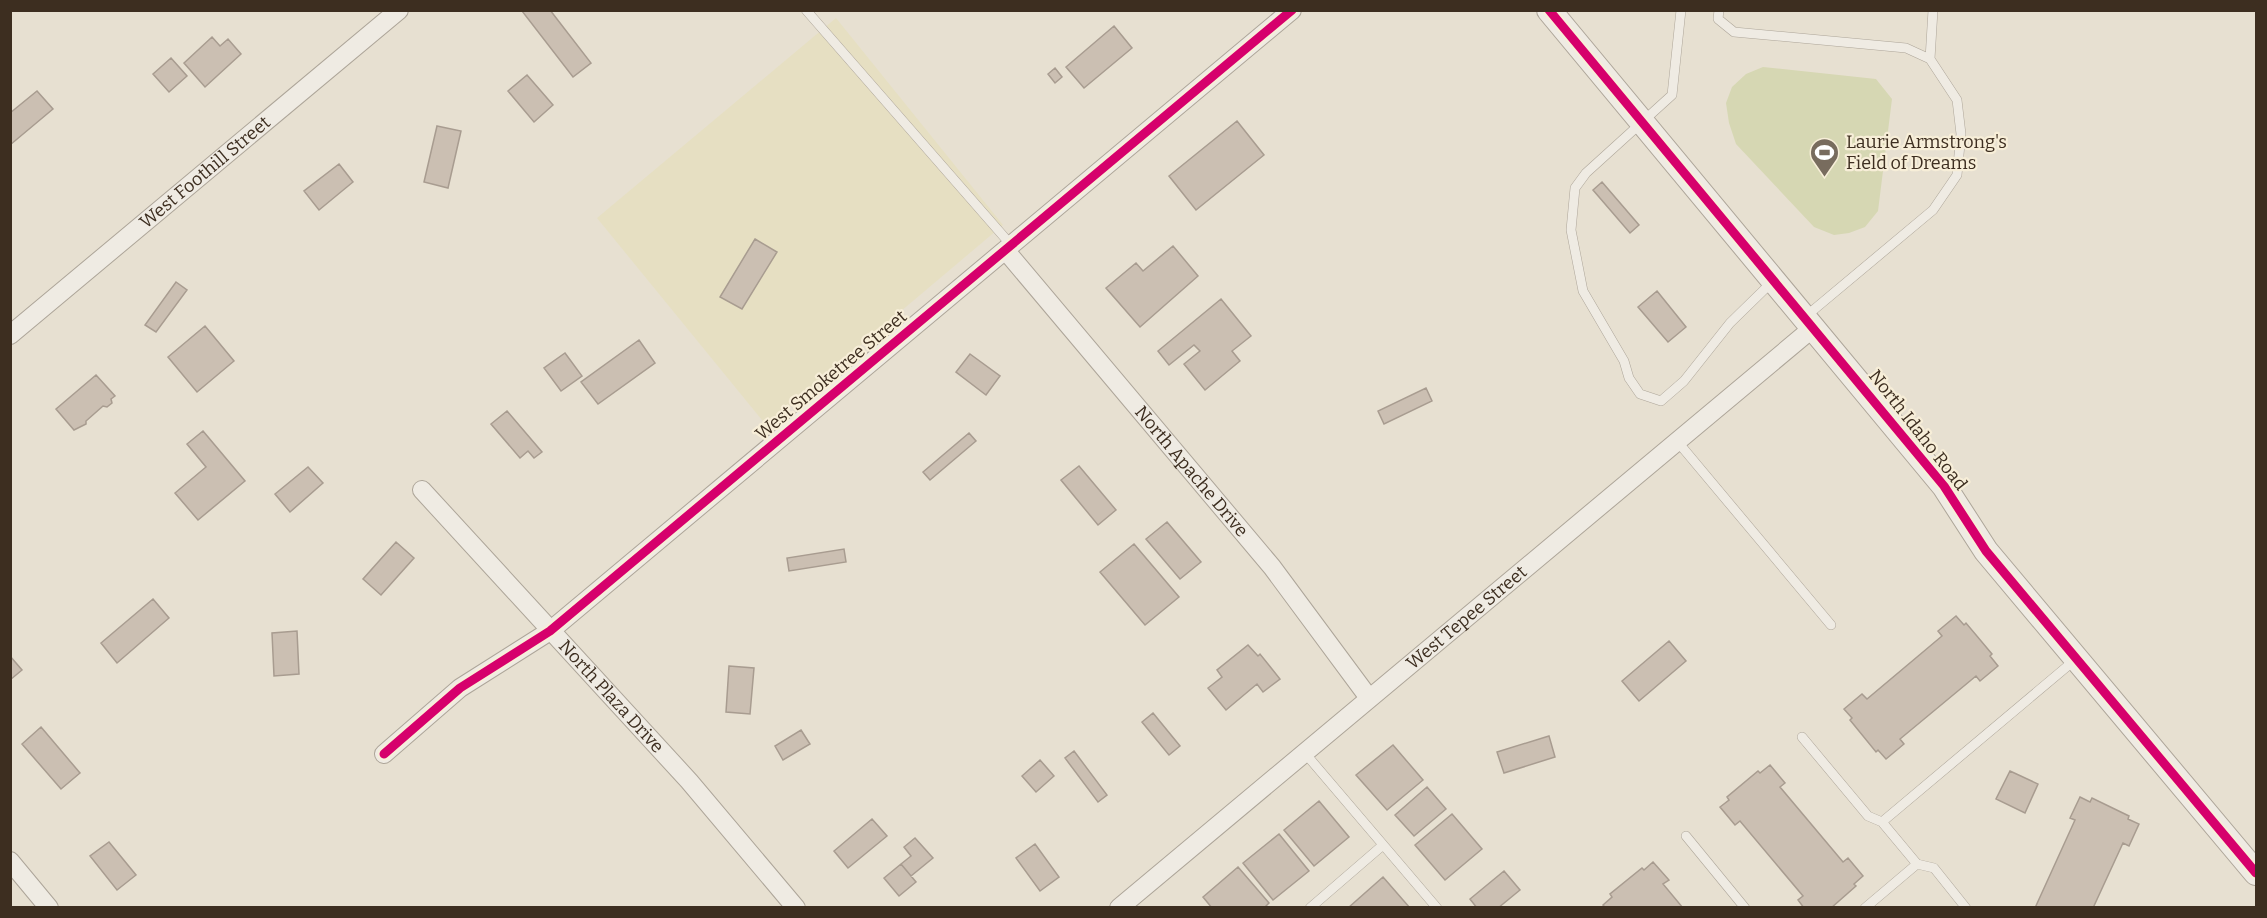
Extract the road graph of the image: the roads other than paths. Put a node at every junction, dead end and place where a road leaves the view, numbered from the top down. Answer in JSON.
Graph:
{"nodes":[{"id":1,"x":399,"y":10,"type":"edge"},
{"id":2,"x":806,"y":10,"type":"edge"},
{"id":3,"x":1292,"y":10,"type":"edge"},
{"id":4,"x":1549,"y":10,"type":"edge"},
{"id":5,"x":1681,"y":10,"type":"edge"},
{"id":6,"x":1719,"y":10,"type":"edge"},
{"id":7,"x":1933,"y":10,"type":"edge"},
{"id":8,"x":1930,"y":59,"type":"junction"},
{"id":9,"x":1641,"y":122,"type":"junction"},
{"id":10,"x":1009,"y":249,"type":"junction"},
{"id":11,"x":1774,"y":280,"type":"junction"},
{"id":12,"x":1810,"y":322,"type":"junction"},
{"id":13,"x":10,"y":335,"type":"edge"},
{"id":14,"x":1677,"y":441,"type":"junction"},
{"id":15,"x":422,"y":490,"type":"dead end"},
{"id":16,"x":1831,"y":625,"type":"dead end"},
{"id":17,"x":550,"y":631,"type":"junction"},
{"id":18,"x":2076,"y":659,"type":"junction"},
{"id":19,"x":1369,"y":698,"type":"junction"},
{"id":20,"x":1803,"y":737,"type":"dead end"},
{"id":21,"x":1304,"y":752,"type":"junction"},
{"id":22,"x":384,"y":754,"type":"dead end"},
{"id":23,"x":1882,"y":822,"type":"junction"},
{"id":24,"x":1686,"y":836,"type":"dead end"},
{"id":25,"x":1383,"y":845,"type":"junction"},
{"id":26,"x":10,"y":861,"type":"edge"},
{"id":27,"x":1917,"y":864,"type":"junction"},
{"id":28,"x":2256,"y":873,"type":"edge"},
{"id":29,"x":49,"y":908,"type":"edge"},
{"id":30,"x":796,"y":908,"type":"edge"},
{"id":31,"x":1119,"y":908,"type":"edge"},
{"id":32,"x":1310,"y":908,"type":"edge"},
{"id":33,"x":1437,"y":908,"type":"edge"},
{"id":34,"x":1745,"y":908,"type":"edge"},
{"id":35,"x":1865,"y":908,"type":"edge"},
{"id":36,"x":1966,"y":908,"type":"edge"}],
"edges":[{"from":1,"to":13,"type":"street","name":"West Foothill Street"},
{"from":2,"to":10,"type":"lane"},
{"from":3,"to":10,"type":"street","name":"West Smoketree Street"},
{"from":4,"to":9,"type":"street","name":"North Idaho Road"},
{"from":5,"to":9,"type":"lane"},
{"from":6,"to":8,"type":"lane"},
{"from":7,"to":8,"type":"lane"},
{"from":8,"to":12,"type":"lane"},
{"from":9,"to":11,"type":"street","name":"North Idaho Road"},
{"from":9,"to":11,"type":"lane"},
{"from":10,"to":17,"type":"street","name":"West Smoketree Street"},
{"from":10,"to":19,"type":"street","name":"North Apache Drive"},
{"from":11,"to":12,"type":"street","name":"North Idaho Road"},
{"from":12,"to":14,"type":"street","name":"West Tepee Street"},
{"from":12,"to":18,"type":"street","name":"North Idaho Road"},
{"from":14,"to":16,"type":"lane"},
{"from":14,"to":19,"type":"street","name":"West Tepee Street"},
{"from":15,"to":17,"type":"street","name":"North Plaza Drive"},
{"from":17,"to":22,"type":"street","name":"West Smoketree Street"},
{"from":17,"to":30,"type":"street","name":"North Plaza Drive"},
{"from":18,"to":23,"type":"lane"},
{"from":18,"to":28,"type":"street","name":"North Idaho Road"},
{"from":19,"to":21,"type":"street","name":"West Tepee Street"},
{"from":20,"to":23,"type":"lane"},
{"from":21,"to":25,"type":"lane"},
{"from":21,"to":31,"type":"street","name":"West Tepee Street"},
{"from":23,"to":27,"type":"lane"},
{"from":24,"to":34,"type":"lane"},
{"from":25,"to":32,"type":"lane"},
{"from":25,"to":33,"type":"lane"},
{"from":26,"to":29,"type":"street"},
{"from":27,"to":35,"type":"lane"},
{"from":27,"to":36,"type":"lane"}]}
